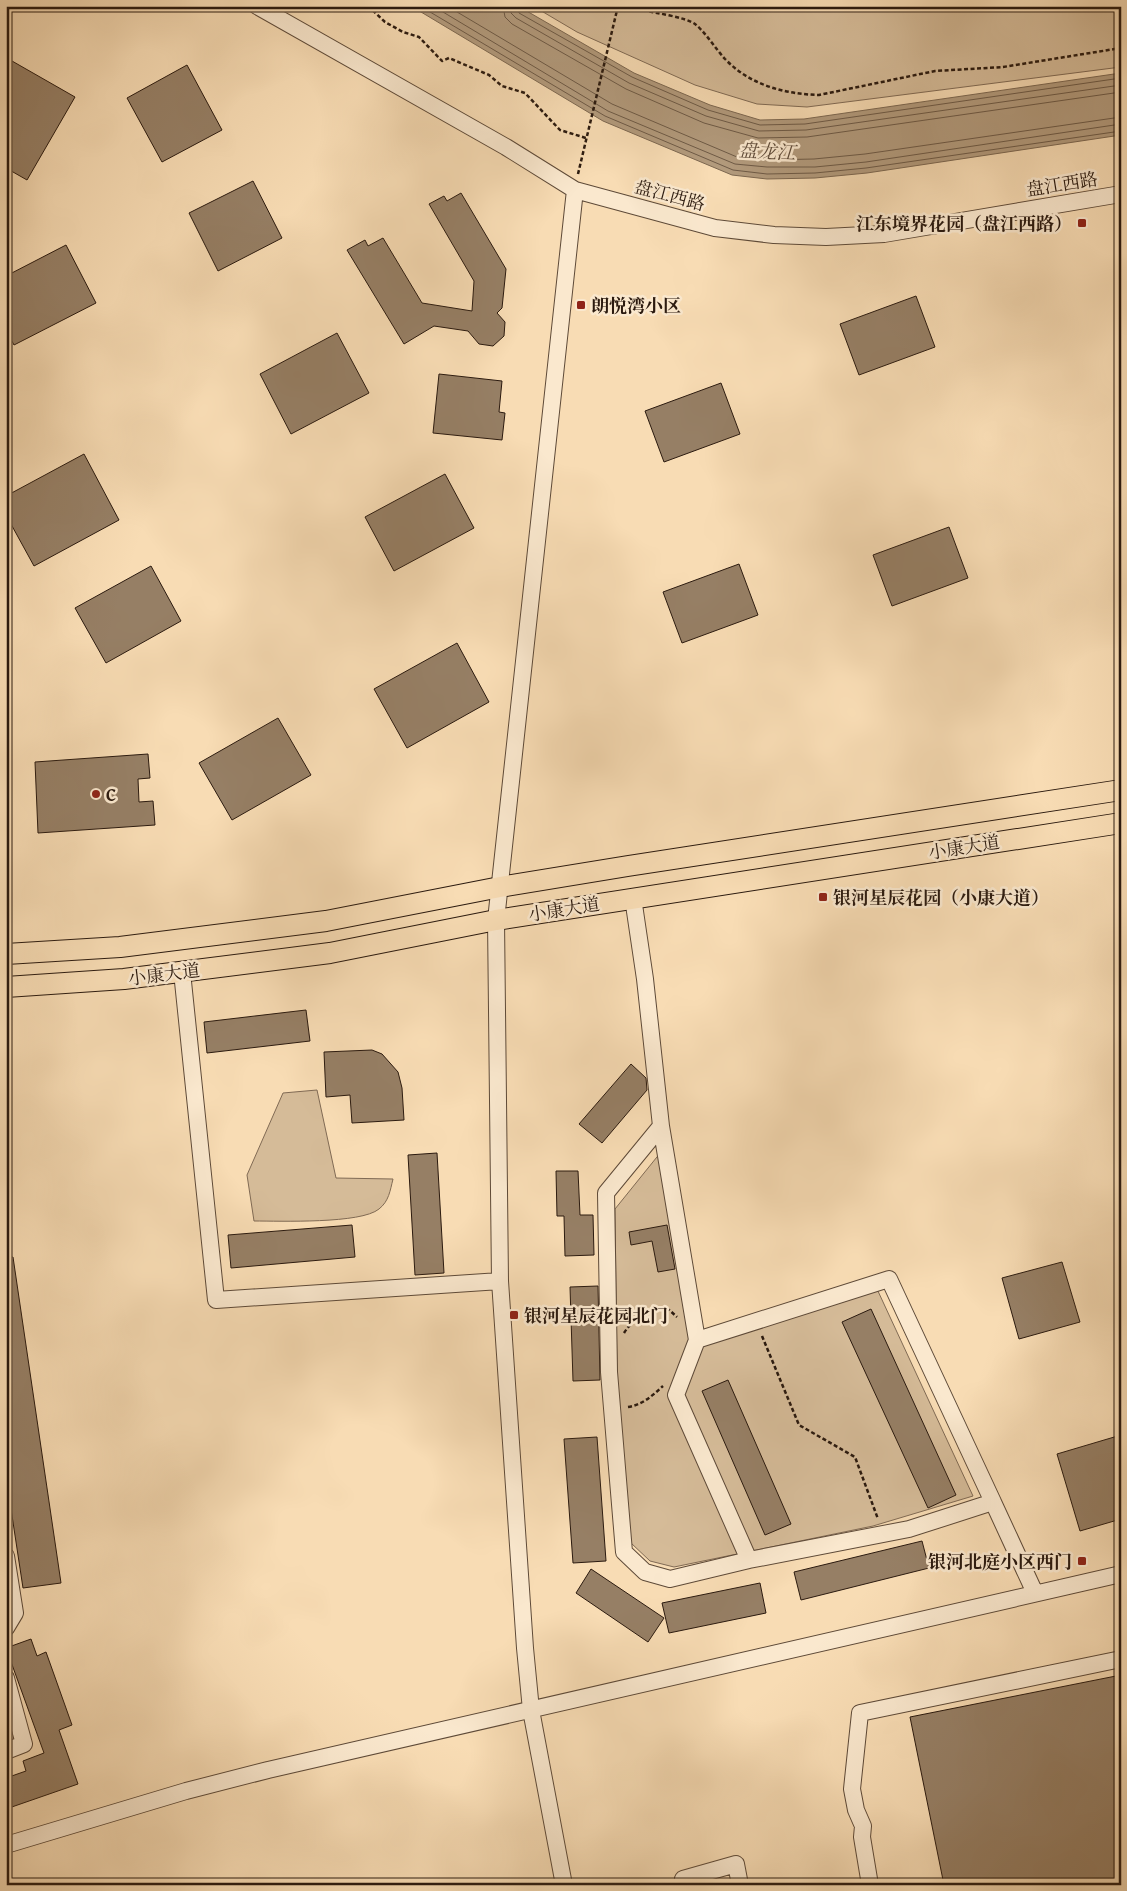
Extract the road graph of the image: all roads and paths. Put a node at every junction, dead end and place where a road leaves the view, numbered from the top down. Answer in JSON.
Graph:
{"nodes":[{"id":1,"x":257,"y":6,"type":"edge"},
{"id":2,"x":368,"y":6,"type":"edge"},
{"id":3,"x":618,"y":6,"type":"edge"},
{"id":4,"x":638,"y":6,"type":"edge"},
{"id":5,"x":1121,"y":48,"type":"edge"},
{"id":6,"x":586,"y":137,"type":"junction"},
{"id":7,"x":575,"y":190,"type":"junction"},
{"id":8,"x":1121,"y":194,"type":"edge"},
{"id":9,"x":1121,"y":790,"type":"edge"},
{"id":10,"x":1121,"y":823,"type":"edge"},
{"id":11,"x":500,"y":887,"type":"junction"},
{"id":12,"x":633,"y":898,"type":"junction"},
{"id":13,"x":496,"y":920,"type":"junction"},
{"id":14,"x":6,"y":954,"type":"edge"},
{"id":15,"x":182,"y":972,"type":"junction"},
{"id":16,"x":6,"y":987,"type":"edge"},
{"id":17,"x":661,"y":1126,"type":"junction"},
{"id":18,"x":500,"y":1281,"type":"junction"},
{"id":19,"x":678,"y":1317,"type":"dead end"},
{"id":20,"x":756,"y":1321,"type":"junction"},
{"id":21,"x":622,"y":1337,"type":"dead end"},
{"id":22,"x":697,"y":1340,"type":"junction"},
{"id":23,"x":669,"y":1385,"type":"junction"},
{"id":24,"x":613,"y":1410,"type":"junction"},
{"id":25,"x":993,"y":1502,"type":"junction"},
{"id":26,"x":884,"y":1534,"type":"junction"},
{"id":27,"x":6,"y":1556,"type":"edge"},
{"id":28,"x":749,"y":1560,"type":"junction"},
{"id":29,"x":1121,"y":1574,"type":"edge"},
{"id":30,"x":1035,"y":1593,"type":"junction"},
{"id":31,"x":6,"y":1628,"type":"edge"},
{"id":32,"x":1121,"y":1659,"type":"edge"},
{"id":33,"x":6,"y":1678,"type":"edge"},
{"id":34,"x":531,"y":1710,"type":"junction"},
{"id":35,"x":6,"y":1751,"type":"edge"},
{"id":36,"x":6,"y":1845,"type":"edge"},
{"id":37,"x":564,"y":1885,"type":"edge"},
{"id":38,"x":684,"y":1885,"type":"edge"},
{"id":39,"x":740,"y":1885,"type":"edge"},
{"id":40,"x":870,"y":1885,"type":"edge"}],
"edges":[{"from":1,"to":7,"type":"street","name":"盘江西路"},
{"from":2,"to":6,"type":"path"},
{"from":3,"to":6,"type":"path"},
{"from":4,"to":5,"type":"path"},
{"from":6,"to":7,"type":"path"},
{"from":7,"to":8,"type":"street","name":"盘江西路"},
{"from":7,"to":11,"type":"street"},
{"from":9,"to":11,"type":"main road","name":"小康大道"},
{"from":10,"to":12,"type":"main road","name":"小康大道"},
{"from":11,"to":13,"type":"street"},
{"from":11,"to":14,"type":"main road","name":"小康大道"},
{"from":12,"to":13,"type":"main road","name":"小康大道"},
{"from":12,"to":17,"type":"street"},
{"from":13,"to":15,"type":"main road","name":"小康大道"},
{"from":13,"to":18,"type":"street"},
{"from":15,"to":16,"type":"main road","name":"小康大道"},
{"from":15,"to":18,"type":"street"},
{"from":17,"to":22,"type":"street"},
{"from":17,"to":24,"type":"street"},
{"from":18,"to":34,"type":"street"},
{"from":19,"to":21,"type":"path"},
{"from":20,"to":22,"type":"street"},
{"from":20,"to":25,"type":"street"},
{"from":20,"to":26,"type":"path"},
{"from":22,"to":23,"type":"street"},
{"from":23,"to":24,"type":"path"},
{"from":23,"to":28,"type":"street"},
{"from":24,"to":28,"type":"street"},
{"from":25,"to":26,"type":"street"},
{"from":25,"to":30,"type":"street"},
{"from":26,"to":28,"type":"street"},
{"from":27,"to":31,"type":"street"},
{"from":29,"to":30,"type":"street"},
{"from":30,"to":34,"type":"street"},
{"from":32,"to":40,"type":"street"},
{"from":33,"to":35,"type":"street"},
{"from":34,"to":36,"type":"street"},
{"from":34,"to":37,"type":"street"},
{"from":38,"to":39,"type":"street"}]}
